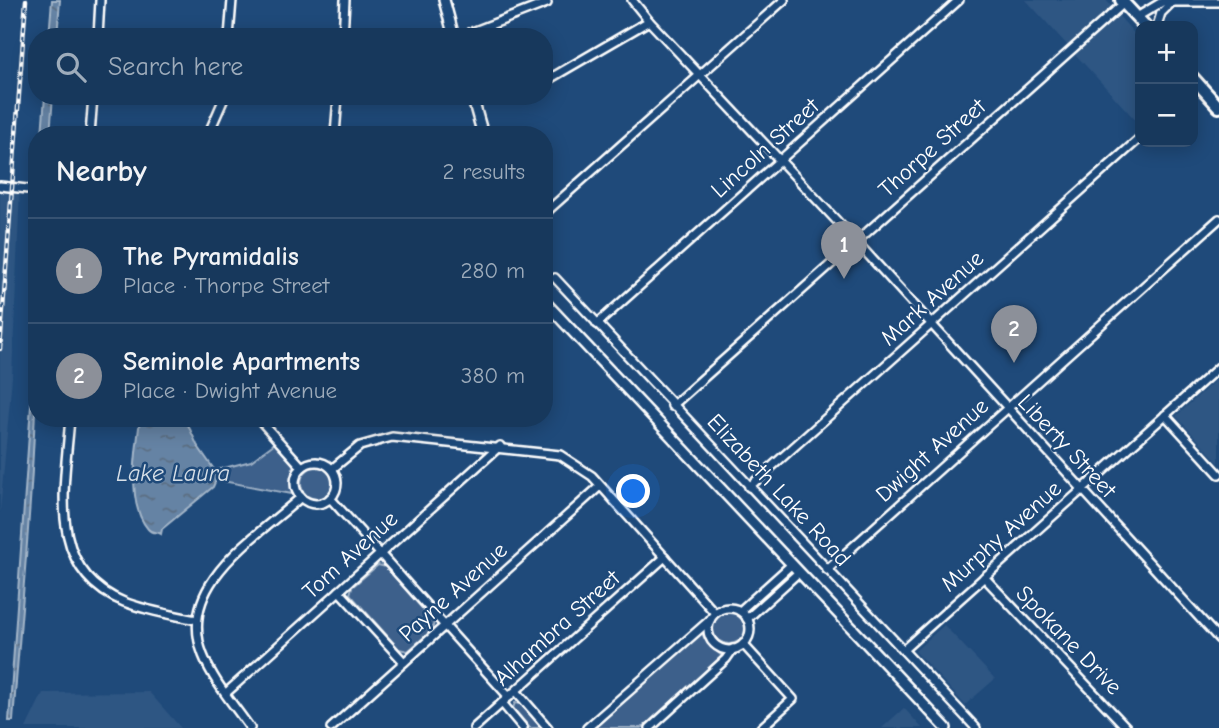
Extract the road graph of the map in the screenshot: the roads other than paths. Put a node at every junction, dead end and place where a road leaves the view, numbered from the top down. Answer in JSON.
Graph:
{"nodes":[{"id":1,"x":100,"y":0,"type":"edge"},
{"id":2,"x":232,"y":0,"type":"edge"},
{"id":3,"x":345,"y":0,"type":"edge"},
{"id":4,"x":444,"y":0,"type":"edge"},
{"id":5,"x":632,"y":0,"type":"edge"},
{"id":6,"x":959,"y":0,"type":"edge"},
{"id":7,"x":782,"y":1,"type":"edge"},
{"id":8,"x":1122,"y":1,"type":"edge"},
{"id":9,"x":1172,"y":2,"type":"junction"},
{"id":10,"x":1219,"y":2,"type":"edge"},
{"id":11,"x":547,"y":3,"type":"dead end"},
{"id":12,"x":1136,"y":17,"type":"junction"},
{"id":13,"x":649,"y":21,"type":"junction"},
{"id":14,"x":1140,"y":21,"type":"edge"},
{"id":15,"x":1159,"y":21,"type":"edge"},
{"id":16,"x":98,"y":28,"type":"edge"},
{"id":17,"x":230,"y":28,"type":"edge"},
{"id":18,"x":343,"y":28,"type":"edge"},
{"id":19,"x":453,"y":28,"type":"edge"},
{"id":20,"x":480,"y":28,"type":"edge"},
{"id":21,"x":699,"y":76,"type":"junction"},
{"id":22,"x":553,"y":77,"type":"edge"},
{"id":23,"x":1198,"y":88,"type":"edge"},
{"id":24,"x":92,"y":105,"type":"edge"},
{"id":25,"x":221,"y":105,"type":"edge"},
{"id":26,"x":337,"y":105,"type":"edge"},
{"id":27,"x":475,"y":105,"type":"edge"},
{"id":28,"x":1219,"y":107,"type":"edge"},
{"id":29,"x":91,"y":126,"type":"edge"},
{"id":30,"x":212,"y":126,"type":"edge"},
{"id":31,"x":336,"y":126,"type":"edge"},
{"id":32,"x":480,"y":126,"type":"edge"},
{"id":33,"x":1135,"y":142,"type":"edge"},
{"id":34,"x":780,"y":160,"type":"junction"},
{"id":35,"x":4,"y":186,"type":"edge"},
{"id":36,"x":28,"y":189,"type":"edge"},
{"id":37,"x":553,"y":206,"type":"edge"},
{"id":38,"x":1219,"y":219,"type":"edge"},
{"id":39,"x":855,"y":242,"type":"junction"},
{"id":40,"x":555,"y":278,"type":"dead end"},
{"id":41,"x":553,"y":311,"type":"edge"},
{"id":42,"x":597,"y":324,"type":"junction"},
{"id":43,"x":930,"y":325,"type":"junction"},
{"id":44,"x":1219,"y":368,"type":"edge"},
{"id":45,"x":672,"y":405,"type":"junction"},
{"id":46,"x":1007,"y":409,"type":"junction"},
{"id":47,"x":1165,"y":415,"type":"junction"},
{"id":48,"x":69,"y":427,"type":"edge"},
{"id":49,"x":266,"y":427,"type":"edge"},
{"id":50,"x":500,"y":446,"type":"junction"},
{"id":51,"x":302,"y":467,"type":"junction"},
{"id":52,"x":332,"y":469,"type":"junction"},
{"id":53,"x":1219,"y":474,"type":"edge"},
{"id":54,"x":600,"y":485,"type":"junction"},
{"id":55,"x":749,"y":487,"type":"junction"},
{"id":56,"x":1082,"y":490,"type":"junction"},
{"id":57,"x":301,"y":497,"type":"junction"},
{"id":58,"x":330,"y":498,"type":"junction"},
{"id":59,"x":380,"y":554,"type":"junction"},
{"id":60,"x":665,"y":557,"type":"junction"},
{"id":61,"x":792,"y":564,"type":"junction"},
{"id":62,"x":827,"y":570,"type":"junction"},
{"id":63,"x":799,"y":572,"type":"junction"},
{"id":64,"x":984,"y":577,"type":"junction"},
{"id":65,"x":339,"y":591,"type":"junction"},
{"id":66,"x":740,"y":611,"type":"junction"},
{"id":67,"x":712,"y":616,"type":"junction"},
{"id":68,"x":747,"y":619,"type":"junction"},
{"id":69,"x":197,"y":620,"type":"junction"},
{"id":70,"x":445,"y":625,"type":"junction"},
{"id":71,"x":1219,"y":639,"type":"edge"},
{"id":72,"x":743,"y":644,"type":"junction"},
{"id":73,"x":733,"y":649,"type":"junction"},
{"id":74,"x":903,"y":650,"type":"junction"},
{"id":75,"x":404,"y":662,"type":"junction"},
{"id":76,"x":516,"y":691,"type":"junction"},
{"id":77,"x":226,"y":693,"type":"junction"},
{"id":78,"x":509,"y":697,"type":"junction"},
{"id":79,"x":502,"y":703,"type":"junction"},
{"id":80,"x":250,"y":728,"type":"edge"},
{"id":81,"x":331,"y":728,"type":"edge"},
{"id":82,"x":474,"y":728,"type":"edge"},
{"id":83,"x":523,"y":728,"type":"edge"},
{"id":84,"x":548,"y":728,"type":"edge"},
{"id":85,"x":587,"y":728,"type":"edge"},
{"id":86,"x":650,"y":728,"type":"edge"},
{"id":87,"x":761,"y":728,"type":"edge"},
{"id":88,"x":946,"y":728,"type":"edge"},
{"id":89,"x":976,"y":728,"type":"edge"},
{"id":90,"x":1127,"y":728,"type":"edge"}],
"edges":[{"from":1,"to":16,"type":"street"},
{"from":2,"to":17,"type":"street"},
{"from":3,"to":18,"type":"street"},
{"from":4,"to":19,"type":"main road"},
{"from":5,"to":13,"type":"street","name":"Liberty Street"},
{"from":6,"to":34,"type":"street","name":"Lincoln Street"},
{"from":7,"to":21,"type":"street"},
{"from":8,"to":12,"type":"highway"},
{"from":8,"to":39,"type":"street","name":"Thorpe Street"},
{"from":9,"to":10,"type":"street"},
{"from":9,"to":12,"type":"street"},
{"from":9,"to":15,"type":"street"},
{"from":11,"to":20,"type":"street"},
{"from":12,"to":14,"type":"highway"},
{"from":13,"to":21,"type":"street","name":"Liberty Street"},
{"from":13,"to":22,"type":"street"},
{"from":21,"to":34,"type":"street","name":"Liberty Street"},
{"from":21,"to":37,"type":"street"},
{"from":23,"to":28,"type":"highway"},
{"from":24,"to":29,"type":"street"},
{"from":25,"to":30,"type":"street"},
{"from":26,"to":31,"type":"street"},
{"from":27,"to":32,"type":"main road"},
{"from":33,"to":43,"type":"street","name":"Mark Avenue"},
{"from":34,"to":39,"type":"street","name":"Liberty Street"},
{"from":34,"to":42,"type":"street","name":"Lincoln Street"},
{"from":35,"to":36,"type":"street"},
{"from":38,"to":46,"type":"street","name":"Dwight Avenue"},
{"from":39,"to":43,"type":"street","name":"Liberty Street"},
{"from":39,"to":45,"type":"street","name":"Thorpe Street"},
{"from":40,"to":42,"type":"street","name":"Elizabeth Lake Road"},
{"from":41,"to":61,"type":"main road","name":"Elizabeth Lake Road"},
{"from":42,"to":45,"type":"street","name":"Elizabeth Lake Road"},
{"from":43,"to":46,"type":"street","name":"Liberty Street"},
{"from":43,"to":55,"type":"street","name":"Mark Avenue"},
{"from":44,"to":47,"type":"street","name":"Murphy Avenue"},
{"from":45,"to":55,"type":"street","name":"Elizabeth Lake Road"},
{"from":46,"to":56,"type":"street","name":"Liberty Street"},
{"from":46,"to":62,"type":"street","name":"Dwight Avenue"},
{"from":47,"to":53,"type":"street"},
{"from":47,"to":56,"type":"street","name":"Murphy Avenue"},
{"from":48,"to":69,"type":"street"},
{"from":49,"to":51,"type":"street"},
{"from":50,"to":52,"type":"street"},
{"from":50,"to":54,"type":"street"},
{"from":50,"to":59,"type":"street","name":"Tom Avenue"},
{"from":51,"to":52,"type":"street"},
{"from":51,"to":57,"type":"street"},
{"from":52,"to":58,"type":"street"},
{"from":54,"to":60,"type":"street"},
{"from":54,"to":70,"type":"street","name":"Payne Avenue"},
{"from":55,"to":62,"type":"street","name":"Elizabeth Lake Road"},
{"from":56,"to":64,"type":"street","name":"Murphy Avenue"},
{"from":56,"to":71,"type":"street","name":"Liberty Street"},
{"from":57,"to":58,"type":"street"},
{"from":57,"to":69,"type":"street"},
{"from":58,"to":59,"type":"street"},
{"from":59,"to":65,"type":"street","name":"Tom Avenue"},
{"from":59,"to":70,"type":"street"},
{"from":60,"to":67,"type":"street"},
{"from":60,"to":76,"type":"street","name":"Alhambra Street"},
{"from":61,"to":63,"type":"main road","name":"Elizabeth Lake Road"},
{"from":61,"to":66,"type":"street"},
{"from":62,"to":74,"type":"street","name":"Elizabeth Lake Road"},
{"from":63,"to":68,"type":"street"},
{"from":63,"to":88,"type":"main road","name":"Elizabeth Lake Road"},
{"from":64,"to":74,"type":"street","name":"Murphy Avenue"},
{"from":64,"to":90,"type":"street","name":"Spokane Drive"},
{"from":65,"to":75,"type":"street"},
{"from":65,"to":77,"type":"street","name":"Tom Avenue"},
{"from":66,"to":67,"type":"street"},
{"from":66,"to":68,"type":"street"},
{"from":67,"to":73,"type":"street"},
{"from":67,"to":85,"type":"street"},
{"from":68,"to":72,"type":"street"},
{"from":69,"to":77,"type":"street"},
{"from":70,"to":75,"type":"street","name":"Payne Avenue"},
{"from":70,"to":78,"type":"street"},
{"from":72,"to":73,"type":"street"},
{"from":72,"to":87,"type":"street"},
{"from":73,"to":86,"type":"street"},
{"from":74,"to":89,"type":"street","name":"Elizabeth Lake Road"},
{"from":75,"to":81,"type":"street","name":"Payne Avenue"},
{"from":76,"to":78,"type":"street","name":"Alhambra Street"},
{"from":76,"to":84,"type":"street"},
{"from":77,"to":80,"type":"street"},
{"from":78,"to":79,"type":"street","name":"Alhambra Street"},
{"from":79,"to":82,"type":"street","name":"Alhambra Street"},
{"from":79,"to":83,"type":"street"}]}
